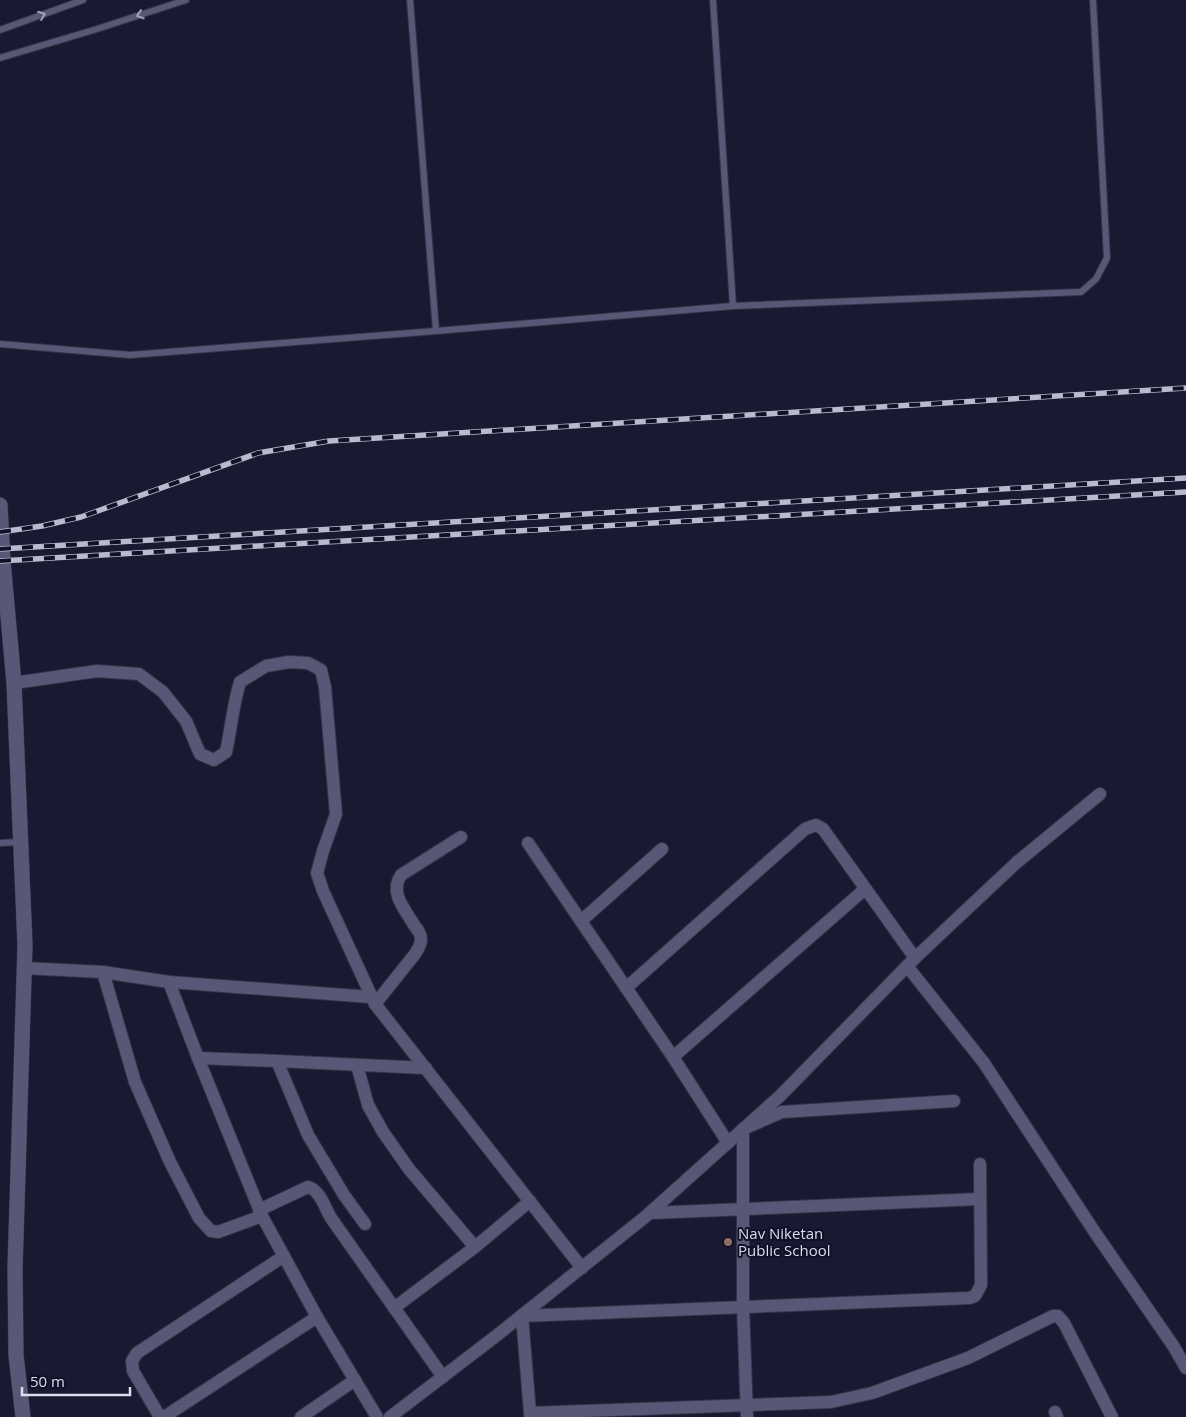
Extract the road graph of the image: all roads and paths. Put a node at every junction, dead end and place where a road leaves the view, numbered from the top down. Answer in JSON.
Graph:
{"nodes":[{"id":1,"x":83,"y":0,"type":"edge"},
{"id":2,"x":186,"y":0,"type":"edge"},
{"id":3,"x":410,"y":0,"type":"edge"},
{"id":4,"x":713,"y":0,"type":"edge"},
{"id":5,"x":1093,"y":0,"type":"edge"},
{"id":6,"x":0,"y":30,"type":"edge"},
{"id":7,"x":0,"y":58,"type":"edge"},
{"id":8,"x":733,"y":306,"type":"junction"},
{"id":9,"x":436,"y":331,"type":"junction"},
{"id":10,"x":0,"y":344,"type":"edge"},
{"id":11,"x":0,"y":505,"type":"edge"},
{"id":12,"x":14,"y":683,"type":"junction"},
{"id":13,"x":1100,"y":794,"type":"dead end"},
{"id":14,"x":461,"y":837,"type":"dead end"},
{"id":15,"x":20,"y":842,"type":"junction"},
{"id":16,"x":528,"y":842,"type":"dead end"},
{"id":17,"x":0,"y":843,"type":"edge"},
{"id":18,"x":662,"y":849,"type":"dead end"},
{"id":19,"x":866,"y":888,"type":"junction"},
{"id":20,"x":581,"y":920,"type":"junction"},
{"id":21,"x":911,"y":962,"type":"junction"},
{"id":22,"x":24,"y":968,"type":"junction"},
{"id":23,"x":103,"y":972,"type":"junction"},
{"id":24,"x":169,"y":982,"type":"junction"},
{"id":25,"x":626,"y":988,"type":"junction"},
{"id":26,"x":373,"y":1000,"type":"junction"},
{"id":27,"x":198,"y":1058,"type":"junction"},
{"id":28,"x":673,"y":1058,"type":"junction"},
{"id":29,"x":277,"y":1060,"type":"junction"},
{"id":30,"x":357,"y":1065,"type":"junction"},
{"id":31,"x":426,"y":1068,"type":"junction"},
{"id":32,"x":954,"y":1101,"type":"dead end"},
{"id":33,"x":743,"y":1129,"type":"junction"},
{"id":34,"x":728,"y":1143,"type":"junction"},
{"id":35,"x":980,"y":1164,"type":"dead end"},
{"id":36,"x":980,"y":1199,"type":"junction"},
{"id":37,"x":530,"y":1201,"type":"junction"},
{"id":38,"x":744,"y":1209,"type":"junction"},
{"id":39,"x":650,"y":1212,"type":"junction"},
{"id":40,"x":260,"y":1213,"type":"junction"},
{"id":41,"x":365,"y":1224,"type":"dead end"},
{"id":42,"x":474,"y":1246,"type":"junction"},
{"id":43,"x":284,"y":1256,"type":"junction"},
{"id":44,"x":582,"y":1268,"type":"junction"},
{"id":45,"x":743,"y":1306,"type":"junction"},
{"id":46,"x":394,"y":1308,"type":"junction"},
{"id":47,"x":522,"y":1316,"type":"junction"},
{"id":48,"x":317,"y":1317,"type":"junction"},
{"id":49,"x":1186,"y":1368,"type":"edge"},
{"id":50,"x":443,"y":1377,"type":"junction"},
{"id":51,"x":355,"y":1380,"type":"junction"},
{"id":52,"x":747,"y":1411,"type":"edge"},
{"id":53,"x":530,"y":1415,"type":"edge"},
{"id":54,"x":22,"y":1417,"type":"edge"},
{"id":55,"x":162,"y":1417,"type":"edge"},
{"id":56,"x":302,"y":1417,"type":"edge"},
{"id":57,"x":377,"y":1417,"type":"edge"},
{"id":58,"x":390,"y":1417,"type":"edge"},
{"id":59,"x":1112,"y":1417,"type":"edge"}],
"edges":[{"from":6,"to":1,"type":"lane","one_way":true},
{"from":2,"to":7,"type":"lane","one_way":true},
{"from":3,"to":9,"type":"lane"},
{"from":4,"to":8,"type":"lane"},
{"from":5,"to":8,"type":"lane"},
{"from":8,"to":9,"type":"lane"},
{"from":9,"to":10,"type":"lane"},
{"from":11,"to":12,"type":"main road"},
{"from":12,"to":15,"type":"main road"},
{"from":12,"to":26,"type":"street"},
{"from":13,"to":21,"type":"street"},
{"from":14,"to":26,"type":"street"},
{"from":15,"to":17,"type":"lane"},
{"from":15,"to":22,"type":"main road"},
{"from":16,"to":20,"type":"street"},
{"from":18,"to":20,"type":"street"},
{"from":19,"to":21,"type":"street"},
{"from":19,"to":25,"type":"street"},
{"from":19,"to":28,"type":"street"},
{"from":20,"to":25,"type":"street"},
{"from":21,"to":33,"type":"street"},
{"from":21,"to":49,"type":"street"},
{"from":22,"to":23,"type":"street"},
{"from":22,"to":54,"type":"main road"},
{"from":23,"to":24,"type":"street"},
{"from":23,"to":40,"type":"street"},
{"from":24,"to":26,"type":"street"},
{"from":24,"to":27,"type":"street"},
{"from":25,"to":28,"type":"street"},
{"from":26,"to":31,"type":"street"},
{"from":27,"to":29,"type":"street"},
{"from":27,"to":40,"type":"street"},
{"from":28,"to":34,"type":"street"},
{"from":29,"to":30,"type":"street"},
{"from":29,"to":41,"type":"street"},
{"from":30,"to":31,"type":"street"},
{"from":30,"to":42,"type":"street"},
{"from":31,"to":37,"type":"street"},
{"from":32,"to":33,"type":"street"},
{"from":33,"to":34,"type":"street"},
{"from":33,"to":38,"type":"street"},
{"from":34,"to":39,"type":"street"},
{"from":35,"to":36,"type":"street"},
{"from":36,"to":38,"type":"street"},
{"from":36,"to":45,"type":"street"},
{"from":37,"to":42,"type":"street"},
{"from":37,"to":44,"type":"street"},
{"from":38,"to":39,"type":"street"},
{"from":38,"to":45,"type":"street"},
{"from":39,"to":44,"type":"street"},
{"from":40,"to":43,"type":"street"},
{"from":40,"to":46,"type":"street"},
{"from":42,"to":46,"type":"street"},
{"from":43,"to":48,"type":"street"},
{"from":43,"to":55,"type":"street"},
{"from":44,"to":47,"type":"street"},
{"from":45,"to":47,"type":"street"},
{"from":45,"to":52,"type":"street"},
{"from":46,"to":50,"type":"street"},
{"from":47,"to":50,"type":"street"},
{"from":47,"to":53,"type":"street"},
{"from":48,"to":51,"type":"street"},
{"from":48,"to":55,"type":"street"},
{"from":50,"to":58,"type":"street"},
{"from":51,"to":56,"type":"street"},
{"from":51,"to":57,"type":"street"},
{"from":52,"to":53,"type":"street"},
{"from":52,"to":59,"type":"street"}]}
